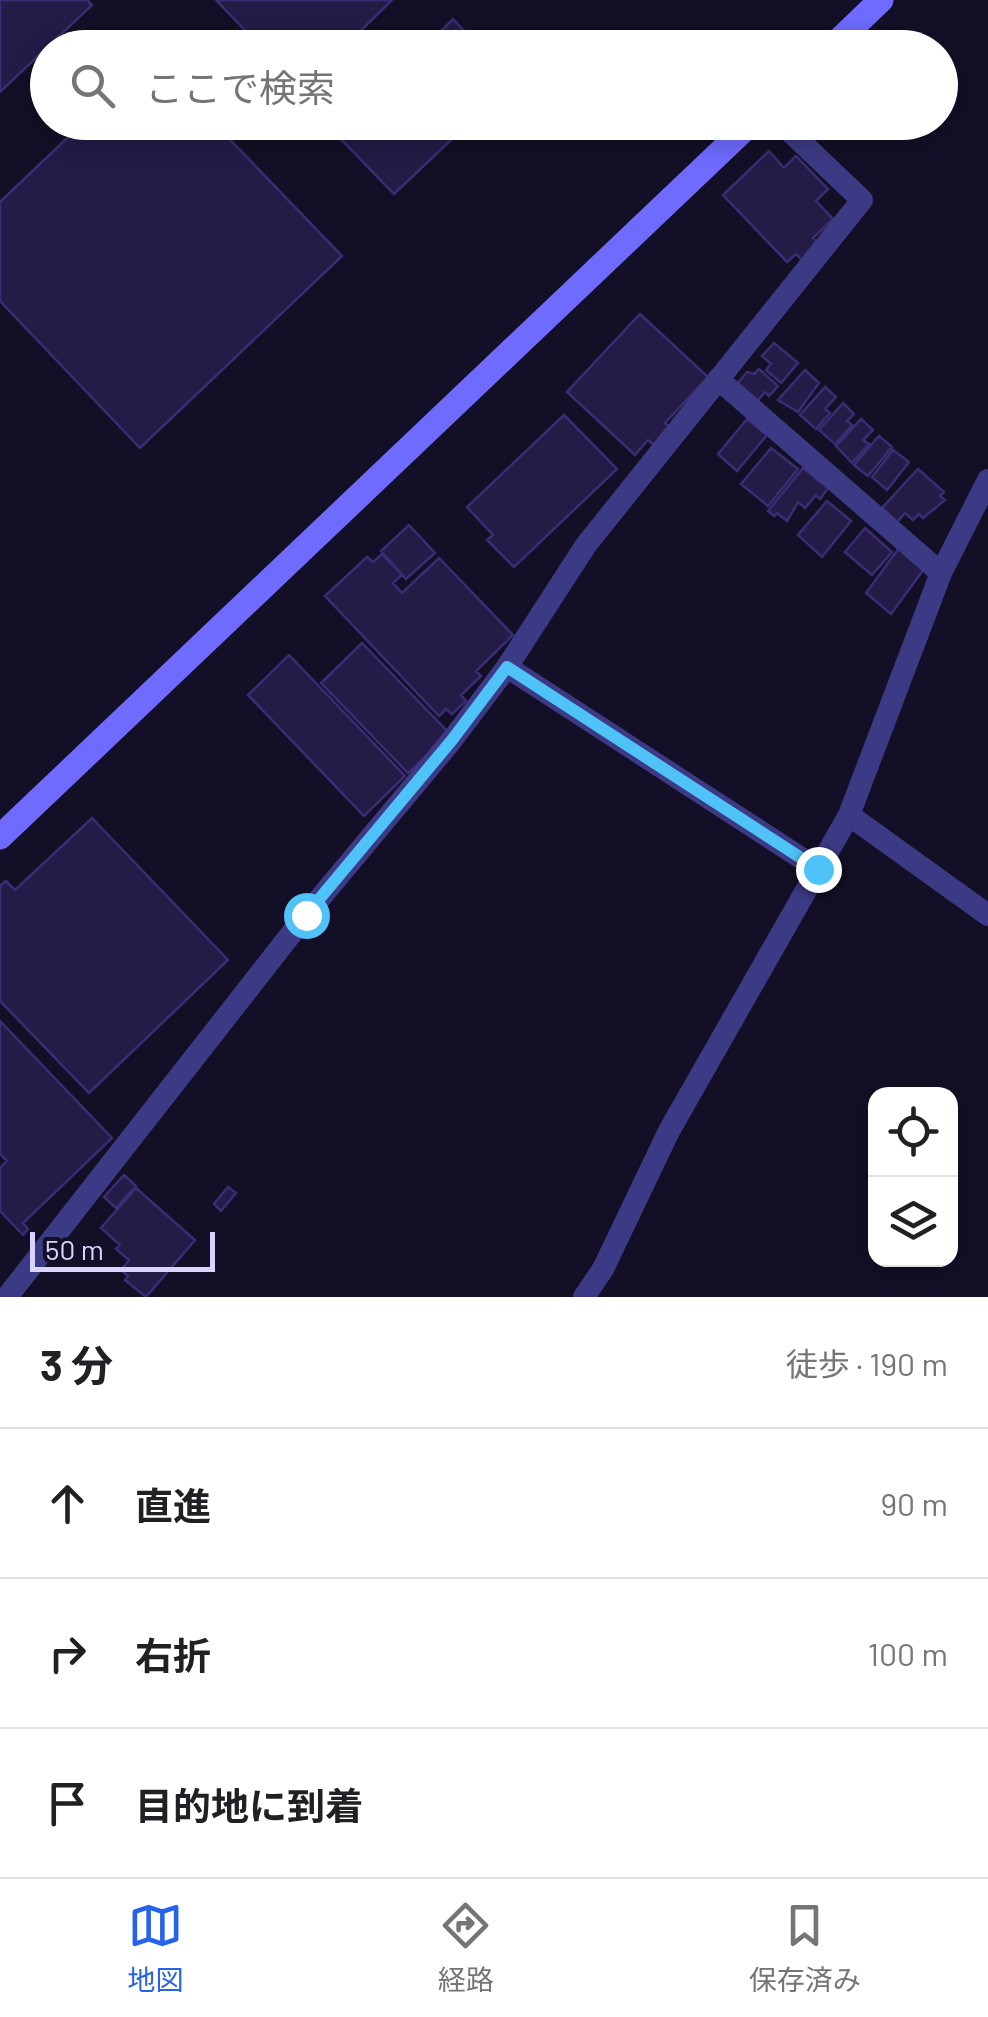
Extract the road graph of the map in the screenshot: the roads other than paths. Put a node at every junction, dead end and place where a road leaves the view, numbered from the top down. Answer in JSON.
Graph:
{"nodes":[{"id":1,"x":880,"y":0,"type":"edge"},
{"id":2,"x":849,"y":30,"type":"edge"},
{"id":3,"x":733,"y":140,"type":"edge"},
{"id":4,"x":799,"y":140,"type":"edge"},
{"id":5,"x":718,"y":379,"type":"junction"},
{"id":6,"x":988,"y":480,"type":"edge"},
{"id":7,"x":942,"y":573,"type":"junction"},
{"id":8,"x":507,"y":667,"type":"junction"},
{"id":9,"x":849,"y":816,"type":"junction"},
{"id":10,"x":0,"y":837,"type":"edge"},
{"id":11,"x":818,"y":869,"type":"junction"},
{"id":12,"x":988,"y":915,"type":"edge"},
{"id":13,"x":24,"y":1286,"type":"edge"},
{"id":14,"x":7,"y":1297,"type":"edge"},
{"id":15,"x":584,"y":1297,"type":"edge"}],
"edges":[{"from":1,"to":2,"type":"street"},
{"from":3,"to":10,"type":"street"},
{"from":4,"to":5,"type":"street"},
{"from":5,"to":7,"type":"street"},
{"from":5,"to":8,"type":"street"},
{"from":6,"to":7,"type":"street"},
{"from":7,"to":9,"type":"street"},
{"from":8,"to":11,"type":"street"},
{"from":8,"to":13,"type":"street"},
{"from":9,"to":11,"type":"street"},
{"from":9,"to":12,"type":"street"},
{"from":11,"to":15,"type":"street"},
{"from":13,"to":14,"type":"street"}]}
